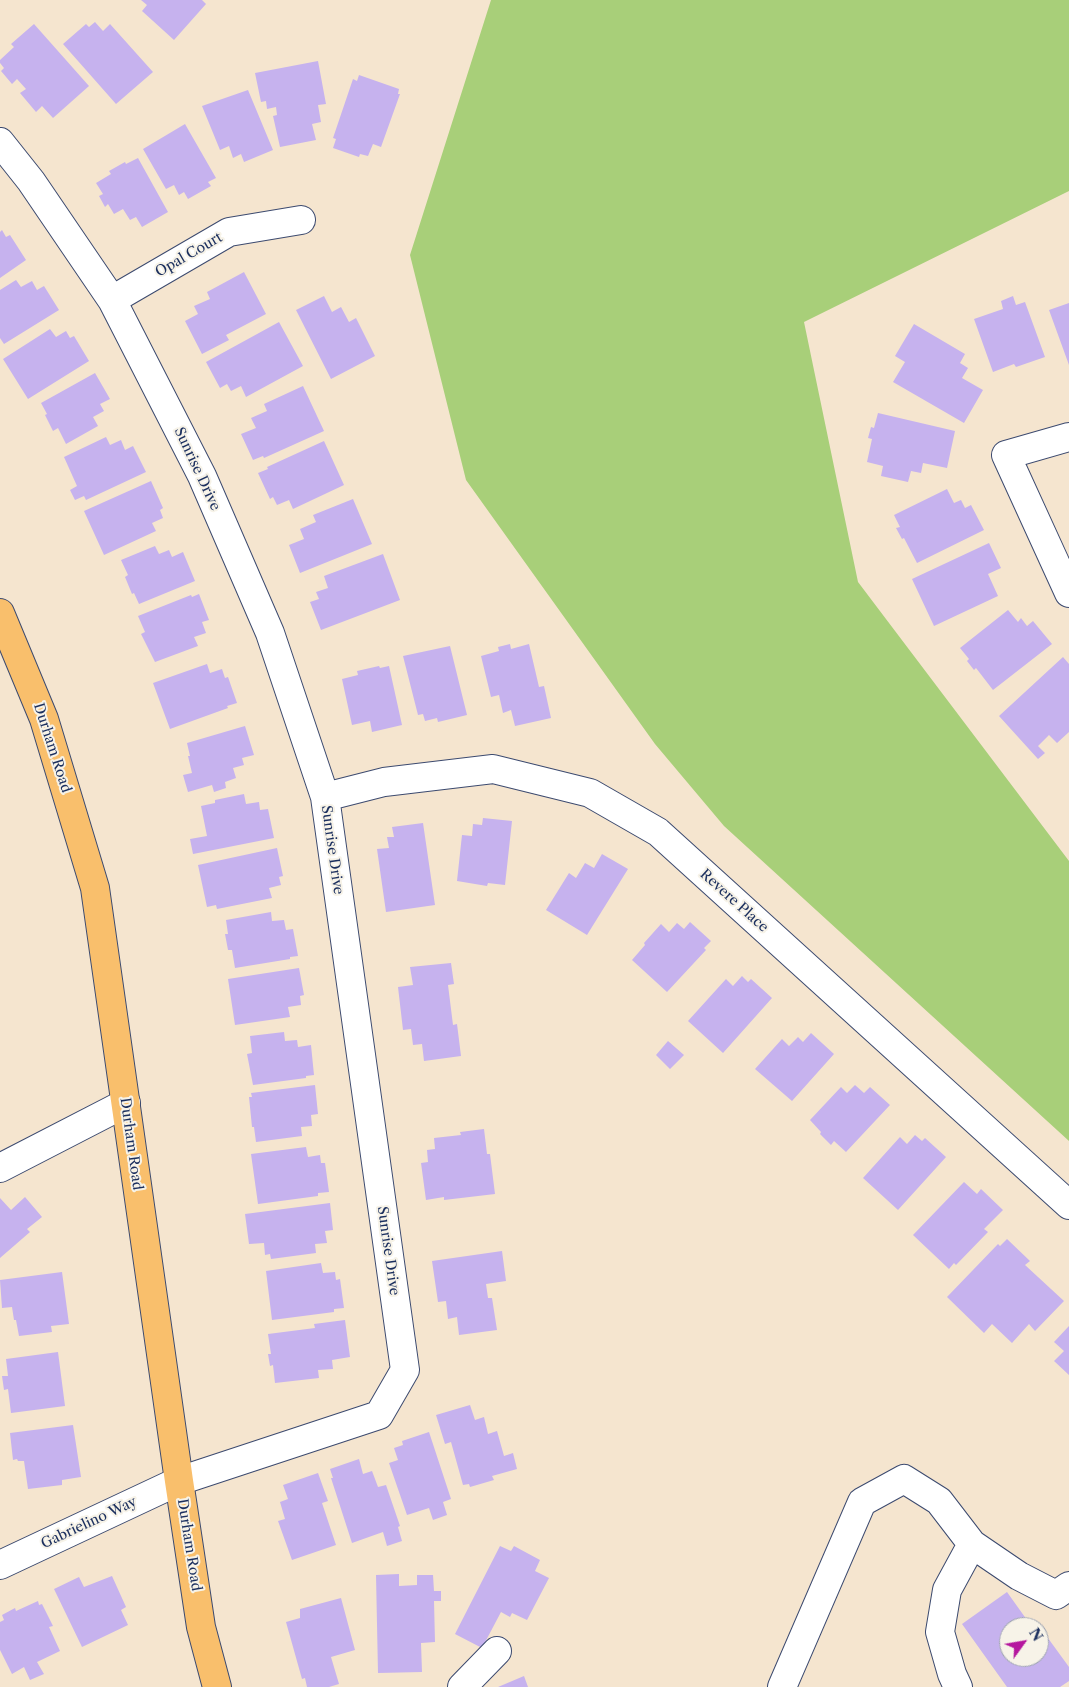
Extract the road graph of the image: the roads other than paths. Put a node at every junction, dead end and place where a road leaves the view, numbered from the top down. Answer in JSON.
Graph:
{"nodes":[{"id":1,"x":0,"y":142,"type":"edge"},
{"id":2,"x":301,"y":220,"type":"dead end"},
{"id":3,"x":112,"y":300,"type":"junction"},
{"id":4,"x":1069,"y":437,"type":"edge"},
{"id":5,"x":1069,"y":593,"type":"edge"},
{"id":6,"x":0,"y":613,"type":"edge"},
{"id":7,"x":325,"y":797,"type":"junction"},
{"id":8,"x":126,"y":1103,"type":"junction"},
{"id":9,"x":0,"y":1168,"type":"edge"},
{"id":10,"x":1069,"y":1205,"type":"edge"},
{"id":11,"x":179,"y":1481,"type":"junction"},
{"id":12,"x":972,"y":1544,"type":"junction"},
{"id":13,"x":0,"y":1565,"type":"edge"},
{"id":14,"x":1062,"y":1591,"type":"edge"},
{"id":15,"x":497,"y":1651,"type":"dead end"},
{"id":16,"x":217,"y":1687,"type":"edge"},
{"id":17,"x":462,"y":1687,"type":"edge"},
{"id":18,"x":782,"y":1687,"type":"edge"},
{"id":19,"x":958,"y":1687,"type":"edge"}],
"edges":[{"from":1,"to":3,"type":"street","name":"Sunrise Drive"},
{"from":2,"to":3,"type":"street","name":"Opal Court"},
{"from":3,"to":7,"type":"street","name":"Sunrise Drive"},
{"from":4,"to":5,"type":"street"},
{"from":6,"to":8,"type":"main road","name":"Durham Road"},
{"from":7,"to":10,"type":"street","name":"Revere Place"},
{"from":7,"to":11,"type":"street","name":"Sunrise Drive"},
{"from":8,"to":9,"type":"street"},
{"from":8,"to":11,"type":"main road","name":"Durham Road"},
{"from":11,"to":13,"type":"street","name":"Gabrielino Way"},
{"from":11,"to":16,"type":"main road","name":"Durham Road"},
{"from":12,"to":14,"type":"street"},
{"from":12,"to":18,"type":"street"},
{"from":12,"to":19,"type":"street"},
{"from":15,"to":17,"type":"street"}]}
